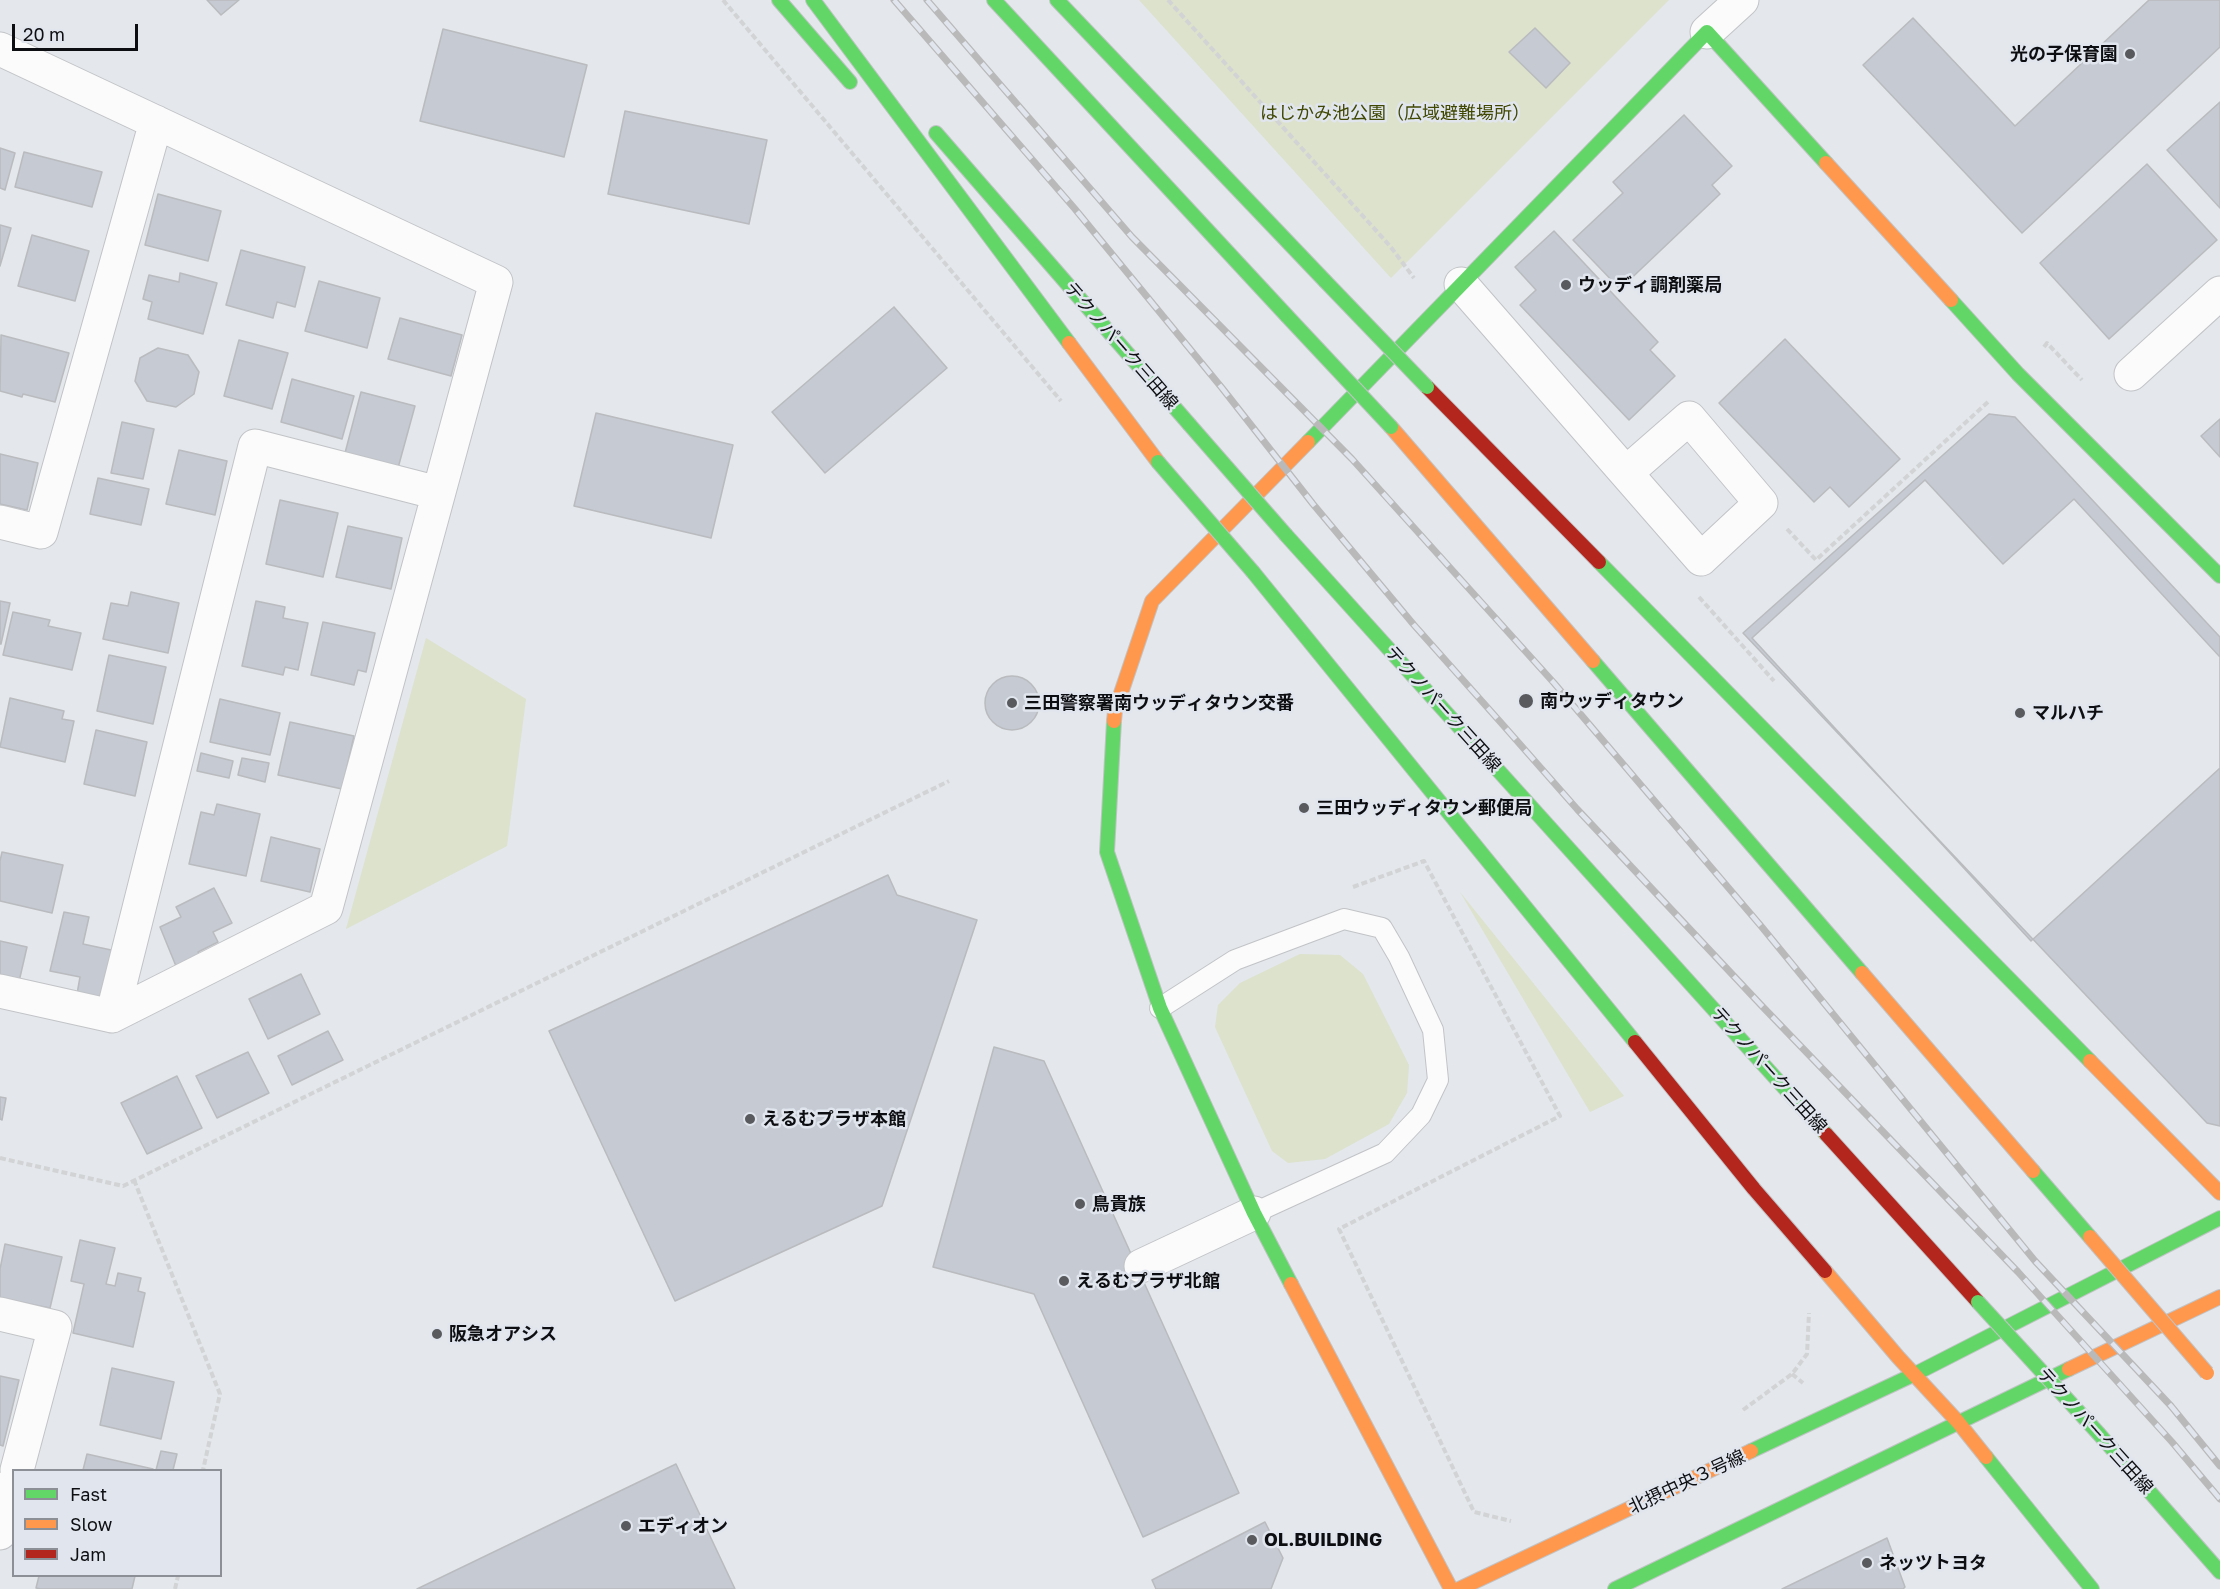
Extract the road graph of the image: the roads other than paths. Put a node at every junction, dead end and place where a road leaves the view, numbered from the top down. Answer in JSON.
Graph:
{"nodes":[{"id":1,"x":778,"y":0,"type":"edge"},
{"id":2,"x":813,"y":0,"type":"edge"},
{"id":3,"x":820,"y":0,"type":"edge"},
{"id":4,"x":994,"y":0,"type":"edge"},
{"id":5,"x":1057,"y":0,"type":"edge"},
{"id":6,"x":1742,"y":0,"type":"edge"},
{"id":7,"x":1707,"y":32,"type":"junction"},
{"id":8,"x":0,"y":49,"type":"edge"},
{"id":9,"x":891,"y":81,"type":"dead end"},
{"id":10,"x":856,"y":89,"type":"dead end"},
{"id":11,"x":156,"y":122,"type":"junction"},
{"id":12,"x":930,"y":126,"type":"dead end"},
{"id":13,"x":902,"y":143,"type":"dead end"},
{"id":14,"x":1018,"y":277,"type":"junction"},
{"id":15,"x":1461,"y":284,"type":"junction"},
{"id":16,"x":2220,"y":293,"type":"edge"},
{"id":17,"x":2131,"y":374,"type":"dead end"},
{"id":18,"x":1626,"y":473,"type":"junction"},
{"id":19,"x":438,"y":493,"type":"junction"},
{"id":20,"x":0,"y":522,"type":"edge"},
{"id":21,"x":2220,"y":576,"type":"edge"},
{"id":22,"x":0,"y":991,"type":"edge"},
{"id":23,"x":1160,"y":1008,"type":"junction"},
{"id":24,"x":112,"y":1016,"type":"junction"},
{"id":25,"x":2220,"y":1193,"type":"edge"},
{"id":26,"x":1254,"y":1213,"type":"junction"},
{"id":27,"x":2220,"y":1218,"type":"edge"},
{"id":28,"x":1141,"y":1266,"type":"dead end"},
{"id":29,"x":2220,"y":1298,"type":"edge"},
{"id":30,"x":0,"y":1314,"type":"edge"},
{"id":31,"x":1915,"y":1374,"type":"junction"},
{"id":32,"x":2211,"y":1376,"type":"dead end"},
{"id":33,"x":1958,"y":1422,"type":"junction"},
{"id":34,"x":17,"y":1469,"type":"edge"},
{"id":35,"x":12,"y":1489,"type":"edge"},
{"id":36,"x":0,"y":1533,"type":"edge"},
{"id":37,"x":2220,"y":1572,"type":"edge"},
{"id":38,"x":1451,"y":1589,"type":"edge"},
{"id":39,"x":1459,"y":1589,"type":"edge"},
{"id":40,"x":1614,"y":1589,"type":"edge"},
{"id":41,"x":2092,"y":1589,"type":"edge"}],
"edges":[{"from":1,"to":10,"type":"main road"},
{"from":2,"to":14,"type":"main road"},
{"from":3,"to":9,"type":"main road"},
{"from":4,"to":32,"type":"main road","bridge":true},
{"from":5,"to":25,"type":"main road","bridge":true},
{"from":6,"to":7,"type":"street"},
{"from":7,"to":15,"type":"main road"},
{"from":7,"to":21,"type":"main road"},
{"from":8,"to":11,"type":"street"},
{"from":11,"to":19,"type":"street"},
{"from":11,"to":20,"type":"street"},
{"from":12,"to":37,"type":"main road","name":"テクノパーク三田線","bridge":true},
{"from":13,"to":14,"type":"main road"},
{"from":14,"to":31,"type":"main road","bridge":true},
{"from":15,"to":18,"type":"street"},
{"from":15,"to":23,"type":"main road"},
{"from":16,"to":17,"type":"street"},
{"from":18,"to":18,"type":"street"},
{"from":19,"to":24,"type":"street"},
{"from":19,"to":24,"type":"street"},
{"from":22,"to":24,"type":"street"},
{"from":23,"to":26,"type":"main road"},
{"from":23,"to":26,"type":"lane"},
{"from":26,"to":28,"type":"street"},
{"from":26,"to":38,"type":"main road"},
{"from":27,"to":31,"type":"main road","name":"北摂中央３号線"},
{"from":29,"to":33,"type":"main road"},
{"from":30,"to":34,"type":"street"},
{"from":31,"to":33,"type":"main road"},
{"from":31,"to":39,"type":"main road","name":"北摂中央３号線"},
{"from":33,"to":40,"type":"main road"},
{"from":33,"to":41,"type":"main road"},
{"from":35,"to":36,"type":"street"}]}
